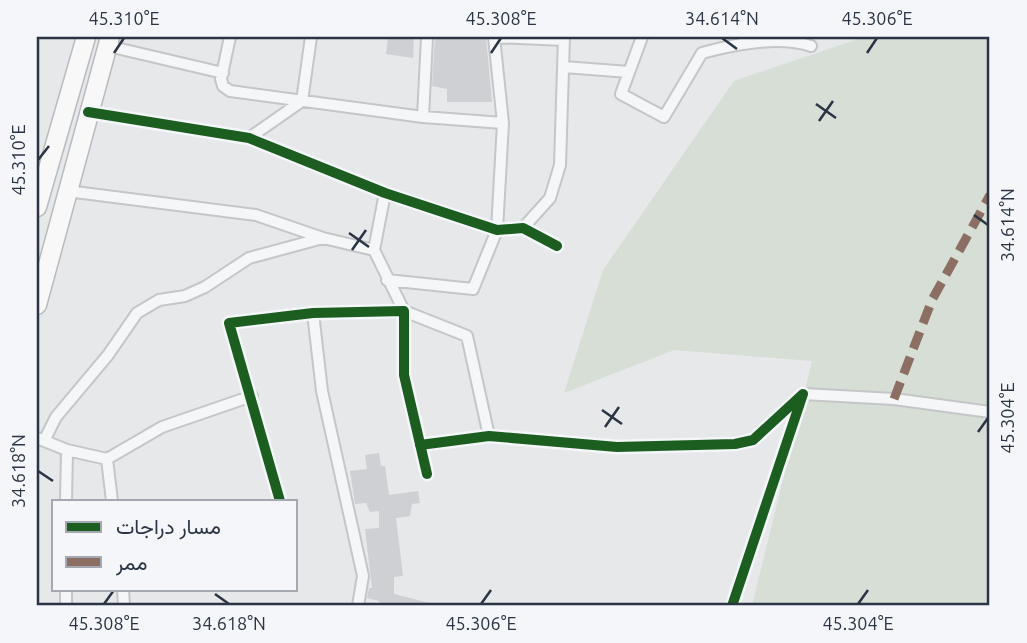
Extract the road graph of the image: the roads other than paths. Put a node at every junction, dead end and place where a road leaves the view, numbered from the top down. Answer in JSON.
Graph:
{"nodes":[{"id":1,"x":86,"y":37,"type":"edge"},
{"id":2,"x":229,"y":37,"type":"edge"},
{"id":3,"x":311,"y":37,"type":"edge"},
{"id":4,"x":427,"y":37,"type":"edge"},
{"id":5,"x":494,"y":37,"type":"edge"},
{"id":6,"x":642,"y":37,"type":"edge"},
{"id":7,"x":564,"y":38,"type":"edge"},
{"id":8,"x":793,"y":39,"type":"edge"},
{"id":9,"x":109,"y":41,"type":"edge"},
{"id":10,"x":722,"y":42,"type":"edge"},
{"id":11,"x":811,"y":46,"type":"dead end"},
{"id":12,"x":564,"y":67,"type":"junction"},
{"id":13,"x":629,"y":72,"type":"junction"},
{"id":14,"x":223,"y":73,"type":"junction"},
{"id":15,"x":302,"y":101,"type":"junction"},
{"id":16,"x":89,"y":111,"type":"junction"},
{"id":17,"x":423,"y":117,"type":"junction"},
{"id":18,"x":503,"y":123,"type":"junction"},
{"id":19,"x":249,"y":138,"type":"junction"},
{"id":20,"x":43,"y":163,"type":"edge"},
{"id":21,"x":67,"y":191,"type":"junction"},
{"id":22,"x":385,"y":193,"type":"junction"},
{"id":23,"x":37,"y":207,"type":"edge"},
{"id":24,"x":523,"y":228,"type":"junction"},
{"id":25,"x":497,"y":230,"type":"junction"},
{"id":26,"x":323,"y":239,"type":"junction"},
{"id":27,"x":557,"y":246,"type":"dead end"},
{"id":28,"x":373,"y":250,"type":"junction"},
{"id":29,"x":387,"y":280,"type":"junction"},
{"id":30,"x":37,"y":305,"type":"edge"},
{"id":31,"x":404,"y":311,"type":"junction"},
{"id":32,"x":313,"y":313,"type":"junction"},
{"id":33,"x":803,"y":394,"type":"junction"},
{"id":34,"x":252,"y":397,"type":"junction"},
{"id":35,"x":990,"y":412,"type":"edge"},
{"id":36,"x":489,"y":436,"type":"junction"},
{"id":37,"x":40,"y":439,"type":"edge"},
{"id":38,"x":420,"y":445,"type":"junction"},
{"id":39,"x":67,"y":450,"type":"junction"},
{"id":40,"x":107,"y":459,"type":"junction"},
{"id":41,"x":427,"y":474,"type":"dead end"},
{"id":42,"x":66,"y":500,"type":"edge"},
{"id":43,"x":112,"y":500,"type":"edge"},
{"id":44,"x":280,"y":500,"type":"edge"},
{"id":45,"x":358,"y":606,"type":"edge"},
{"id":46,"x":732,"y":606,"type":"edge"}],
"edges":[{"from":1,"to":20,"type":"highway"},
{"from":2,"to":14,"type":"street"},
{"from":3,"to":15,"type":"street"},
{"from":4,"to":17,"type":"street"},
{"from":5,"to":7,"type":"street"},
{"from":5,"to":18,"type":"street"},
{"from":6,"to":13,"type":"street"},
{"from":7,"to":12,"type":"street"},
{"from":8,"to":10,"type":"street"},
{"from":8,"to":11,"type":"street"},
{"from":9,"to":14,"type":"street"},
{"from":9,"to":16,"type":"highway"},
{"from":10,"to":13,"type":"street"},
{"from":12,"to":13,"type":"street"},
{"from":12,"to":24,"type":"street"},
{"from":14,"to":15,"type":"street"},
{"from":15,"to":17,"type":"street"},
{"from":15,"to":19,"type":"street"},
{"from":16,"to":19,"type":"street"},
{"from":16,"to":21,"type":"highway"},
{"from":17,"to":18,"type":"street"},
{"from":18,"to":25,"type":"street"},
{"from":19,"to":22,"type":"street"},
{"from":20,"to":23,"type":"highway"},
{"from":21,"to":26,"type":"street"},
{"from":21,"to":30,"type":"highway"},
{"from":22,"to":25,"type":"street"},
{"from":22,"to":28,"type":"street"},
{"from":24,"to":25,"type":"street"},
{"from":24,"to":27,"type":"street"},
{"from":25,"to":29,"type":"street"},
{"from":26,"to":28,"type":"street"},
{"from":26,"to":37,"type":"street"},
{"from":28,"to":29,"type":"street"},
{"from":29,"to":31,"type":"street"},
{"from":31,"to":32,"type":"street"},
{"from":31,"to":36,"type":"street"},
{"from":31,"to":38,"type":"street"},
{"from":32,"to":34,"type":"street"},
{"from":32,"to":45,"type":"street"},
{"from":33,"to":35,"type":"street"},
{"from":33,"to":36,"type":"street"},
{"from":33,"to":46,"type":"street"},
{"from":34,"to":40,"type":"street"},
{"from":34,"to":44,"type":"street"},
{"from":36,"to":38,"type":"street"},
{"from":37,"to":39,"type":"street"},
{"from":38,"to":41,"type":"street"},
{"from":39,"to":40,"type":"street"},
{"from":39,"to":42,"type":"street"},
{"from":40,"to":43,"type":"street"}]}
